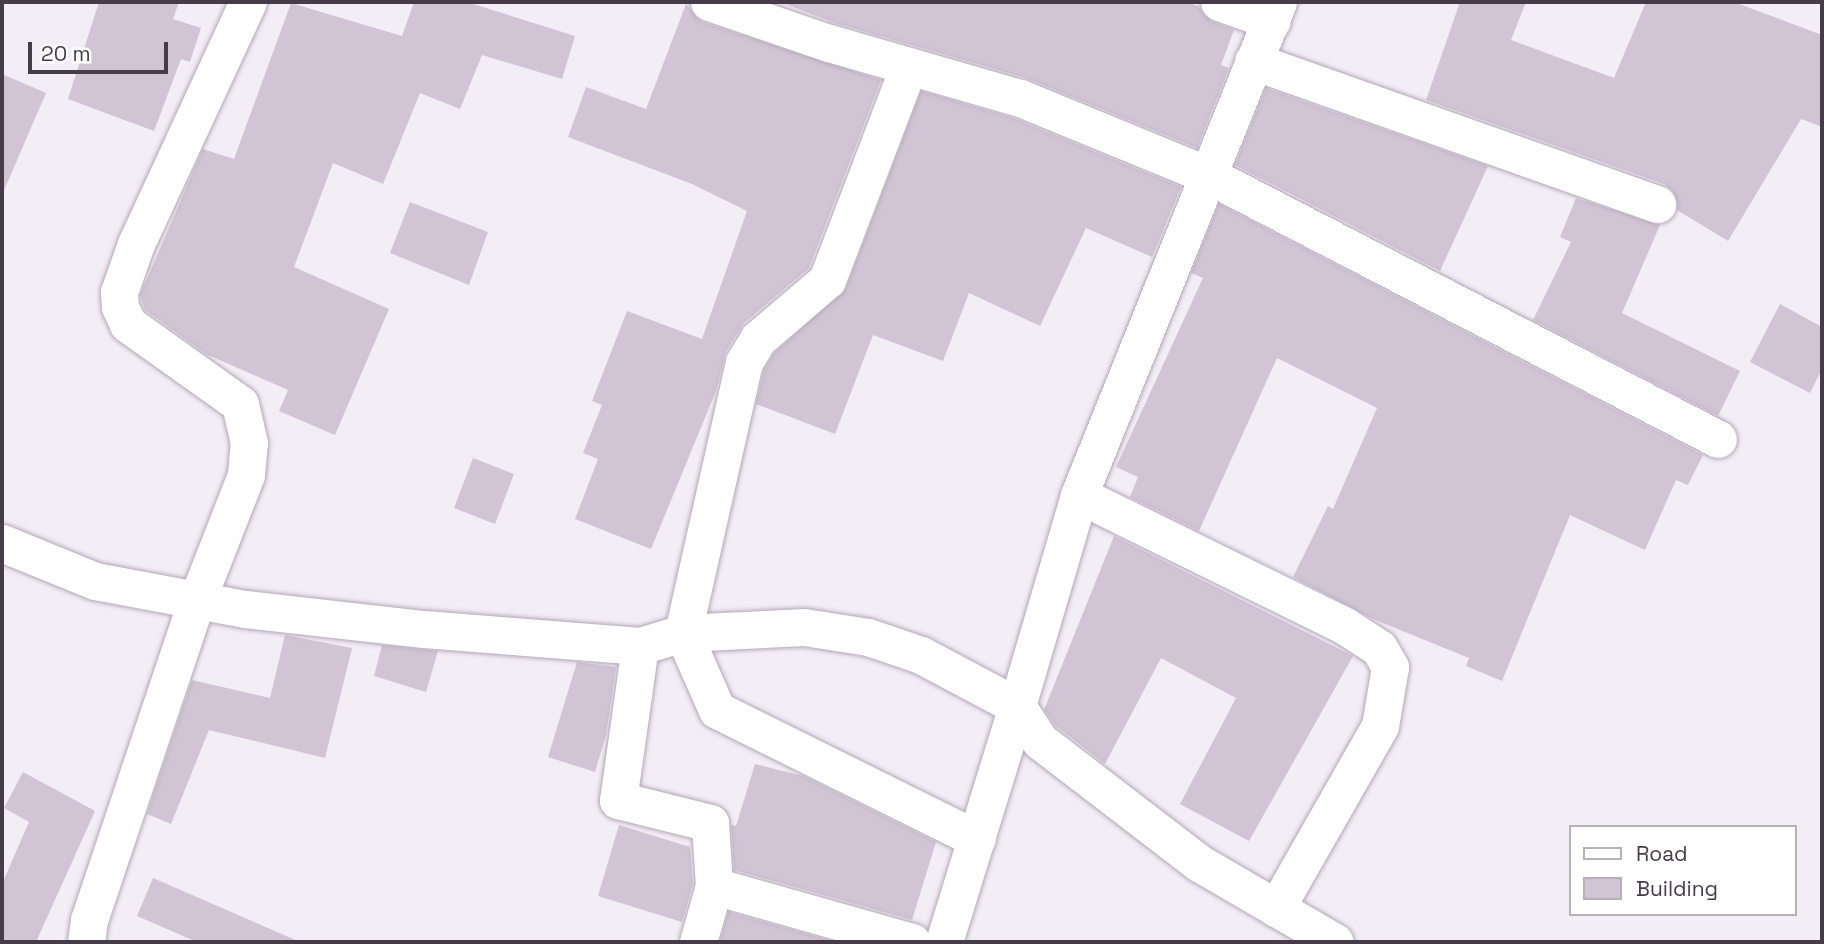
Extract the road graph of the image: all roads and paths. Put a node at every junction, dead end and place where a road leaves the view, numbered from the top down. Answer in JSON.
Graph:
{"nodes":[{"id":1,"x":248,"y":2,"type":"edge"},
{"id":2,"x":709,"y":2,"type":"edge"},
{"id":3,"x":1219,"y":2,"type":"edge"},
{"id":4,"x":762,"y":10,"type":"edge"},
{"id":5,"x":1275,"y":11,"type":"edge"},
{"id":6,"x":1253,"y":61,"type":"junction"},
{"id":7,"x":908,"y":68,"type":"junction"},
{"id":8,"x":1210,"y":176,"type":"junction"},
{"id":9,"x":1657,"y":204,"type":"dead end"},
{"id":10,"x":1718,"y":439,"type":"dead end"},
{"id":11,"x":1079,"y":495,"type":"junction"},
{"id":12,"x":2,"y":543,"type":"edge"},
{"id":13,"x":197,"y":600,"type":"junction"},
{"id":14,"x":684,"y":633,"type":"junction"},
{"id":15,"x":640,"y":646,"type":"junction"},
{"id":16,"x":1017,"y":706,"type":"junction"},
{"id":17,"x":976,"y":839,"type":"junction"},
{"id":18,"x":714,"y":887,"type":"junction"},
{"id":19,"x":1276,"y":908,"type":"junction"},
{"id":20,"x":86,"y":942,"type":"edge"},
{"id":21,"x":698,"y":942,"type":"edge"},
{"id":22,"x":912,"y":942,"type":"edge"},
{"id":23,"x":944,"y":942,"type":"edge"},
{"id":24,"x":1335,"y":942,"type":"edge"}],
"edges":[{"from":1,"to":13,"type":"street"},
{"from":2,"to":4,"type":"street"},
{"from":3,"to":5,"type":"street"},
{"from":4,"to":7,"type":"street"},
{"from":5,"to":6,"type":"street"},
{"from":6,"to":8,"type":"street"},
{"from":6,"to":9,"type":"street"},
{"from":7,"to":8,"type":"street"},
{"from":7,"to":14,"type":"street"},
{"from":8,"to":10,"type":"street"},
{"from":8,"to":11,"type":"street"},
{"from":11,"to":16,"type":"street"},
{"from":11,"to":19,"type":"street"},
{"from":12,"to":13,"type":"street"},
{"from":13,"to":15,"type":"street"},
{"from":13,"to":20,"type":"street"},
{"from":14,"to":15,"type":"street"},
{"from":14,"to":16,"type":"street"},
{"from":14,"to":17,"type":"street"},
{"from":15,"to":18,"type":"street"},
{"from":16,"to":17,"type":"street"},
{"from":16,"to":19,"type":"street"},
{"from":17,"to":23,"type":"street"},
{"from":18,"to":21,"type":"street"},
{"from":18,"to":22,"type":"street"},
{"from":19,"to":24,"type":"street"}]}
